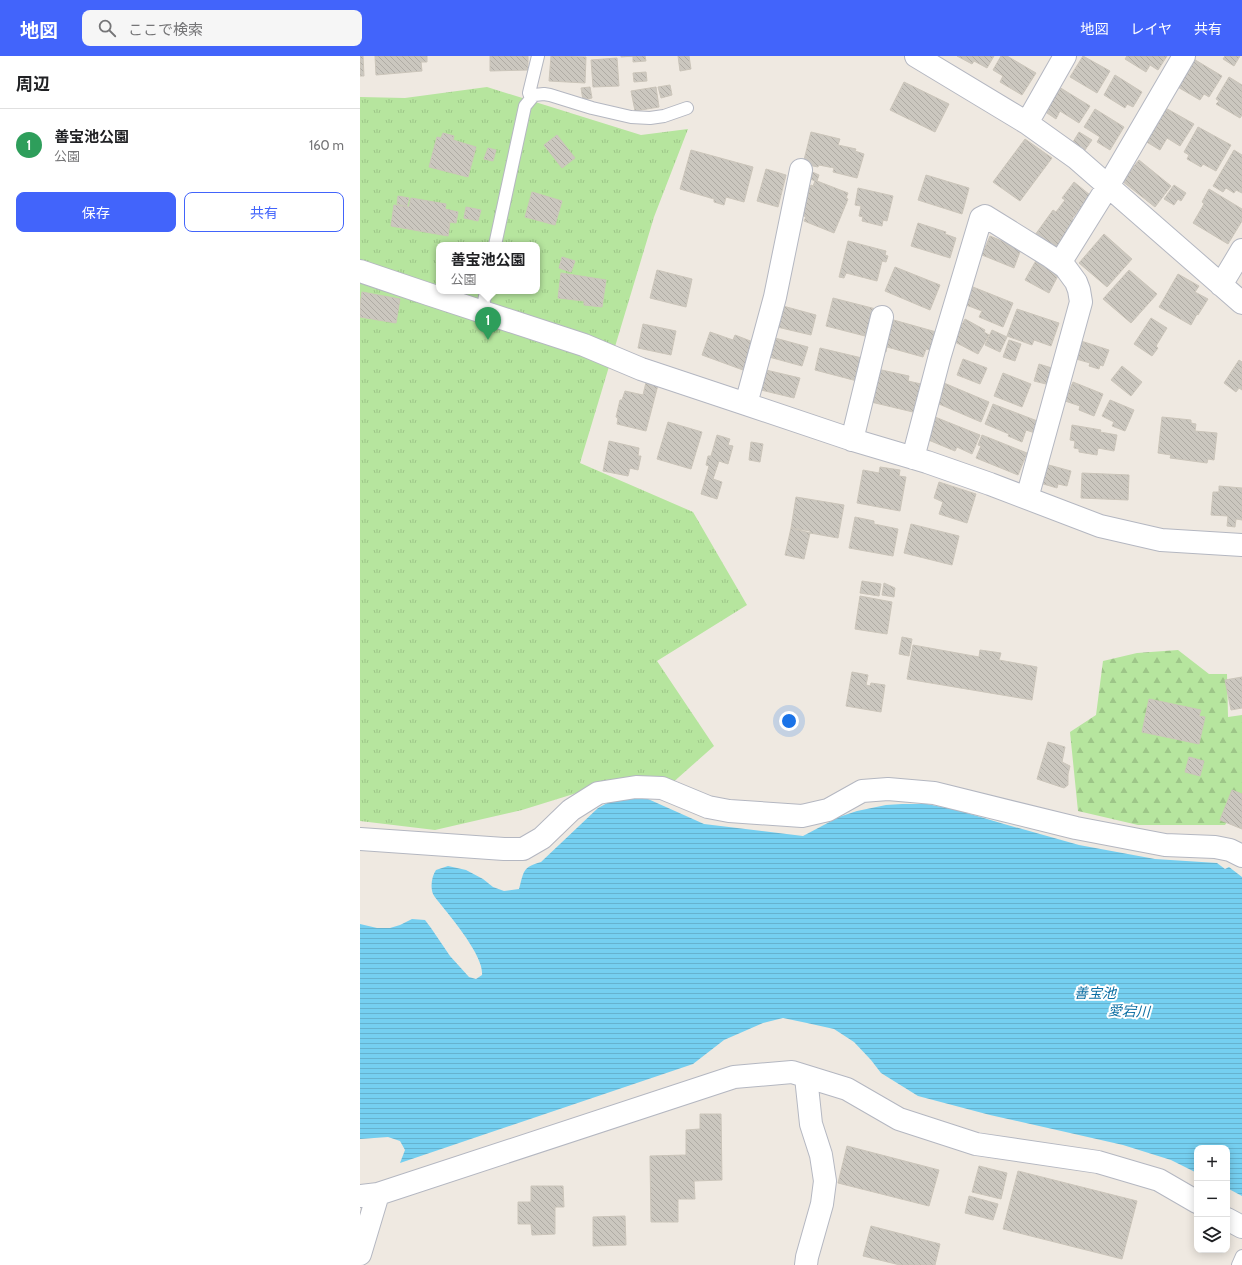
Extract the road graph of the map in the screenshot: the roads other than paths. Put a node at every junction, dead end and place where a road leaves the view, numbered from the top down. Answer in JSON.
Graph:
{"nodes":[{"id":1,"x":538,"y":56,"type":"edge"},
{"id":2,"x":1065,"y":56,"type":"edge"},
{"id":3,"x":1184,"y":56,"type":"edge"},
{"id":4,"x":927,"y":59,"type":"edge"},
{"id":5,"x":531,"y":98,"type":"junction"},
{"id":6,"x":687,"y":108,"type":"dead end"},
{"id":7,"x":1027,"y":123,"type":"junction"},
{"id":8,"x":801,"y":170,"type":"dead end"},
{"id":9,"x":1108,"y":186,"type":"junction"},
{"id":10,"x":496,"y":242,"type":"edge"},
{"id":11,"x":1242,"y":250,"type":"edge"},
{"id":12,"x":1060,"y":263,"type":"junction"},
{"id":13,"x":360,"y":271,"type":"edge"},
{"id":14,"x":1221,"y":285,"type":"junction"},
{"id":15,"x":436,"y":289,"type":"edge"},
{"id":16,"x":455,"y":294,"type":"edge"},
{"id":17,"x":484,"y":301,"type":"edge"},
{"id":18,"x":1242,"y":304,"type":"edge"},
{"id":19,"x":882,"y":317,"type":"dead end"},
{"id":20,"x":746,"y":404,"type":"junction"},
{"id":21,"x":852,"y":440,"type":"junction"},
{"id":22,"x":913,"y":458,"type":"junction"},
{"id":23,"x":1027,"y":498,"type":"junction"},
{"id":24,"x":1242,"y":545,"type":"edge"},
{"id":25,"x":360,"y":839,"type":"edge"},
{"id":26,"x":1242,"y":856,"type":"edge"},
{"id":27,"x":806,"y":1077,"type":"junction"},
{"id":28,"x":369,"y":1195,"type":"edge"},
{"id":29,"x":1194,"y":1200,"type":"edge"},
{"id":30,"x":1230,"y":1221,"type":"edge"},
{"id":31,"x":1242,"y":1227,"type":"edge"},
{"id":32,"x":360,"y":1254,"type":"edge"},
{"id":33,"x":1242,"y":1256,"type":"edge"},
{"id":34,"x":806,"y":1265,"type":"edge"},
{"id":35,"x":1238,"y":1265,"type":"edge"}],
"edges":[{"from":1,"to":5,"type":"lane"},
{"from":2,"to":7,"type":"street"},
{"from":3,"to":9,"type":"street"},
{"from":4,"to":7,"type":"street"},
{"from":5,"to":6,"type":"lane"},
{"from":5,"to":10,"type":"lane"},
{"from":7,"to":9,"type":"street"},
{"from":8,"to":20,"type":"street"},
{"from":9,"to":12,"type":"street"},
{"from":9,"to":14,"type":"street"},
{"from":11,"to":14,"type":"street"},
{"from":12,"to":22,"type":"street"},
{"from":12,"to":23,"type":"street"},
{"from":13,"to":15,"type":"street"},
{"from":14,"to":18,"type":"street"},
{"from":16,"to":17,"type":"street"},
{"from":17,"to":20,"type":"street"},
{"from":19,"to":21,"type":"street"},
{"from":20,"to":21,"type":"street"},
{"from":21,"to":22,"type":"street"},
{"from":22,"to":23,"type":"street"},
{"from":23,"to":24,"type":"street"},
{"from":25,"to":26,"type":"street"},
{"from":27,"to":28,"type":"street"},
{"from":27,"to":29,"type":"street"},
{"from":27,"to":34,"type":"street"},
{"from":28,"to":32,"type":"street"},
{"from":30,"to":31,"type":"street"},
{"from":33,"to":35,"type":"lane"}]}
